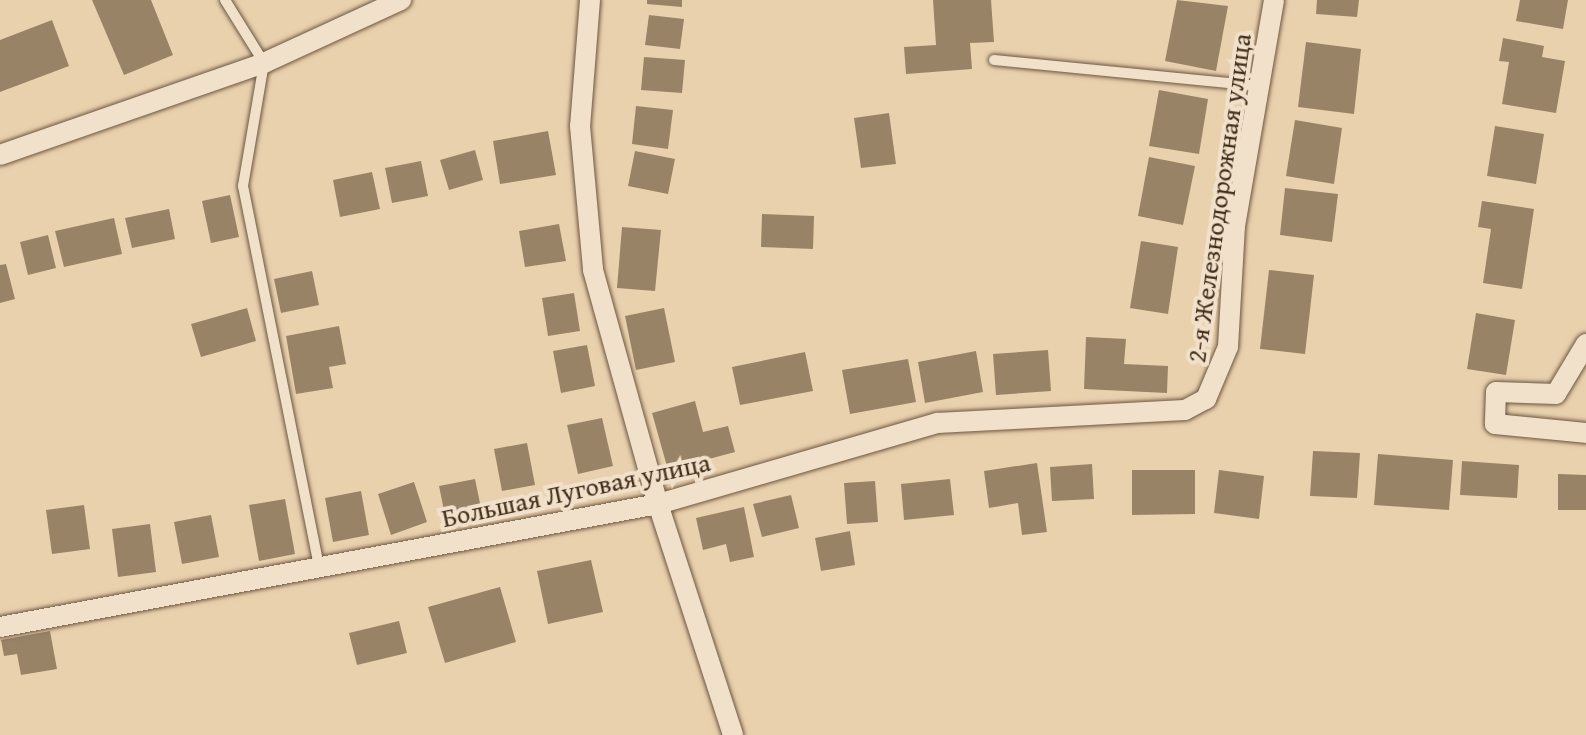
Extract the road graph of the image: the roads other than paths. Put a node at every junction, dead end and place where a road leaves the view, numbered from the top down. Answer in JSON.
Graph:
{"nodes":[{"id":1,"x":225,"y":0,"type":"edge"},
{"id":2,"x":401,"y":0,"type":"edge"},
{"id":3,"x":590,"y":0,"type":"edge"},
{"id":4,"x":1274,"y":0,"type":"edge"},
{"id":5,"x":994,"y":60,"type":"dead end"},
{"id":6,"x":264,"y":63,"type":"junction"},
{"id":7,"x":1259,"y":86,"type":"junction"},
{"id":8,"x":0,"y":155,"type":"edge"},
{"id":9,"x":1586,"y":344,"type":"edge"},
{"id":10,"x":1206,"y":399,"type":"joint"},
{"id":11,"x":1586,"y":433,"type":"edge"},
{"id":12,"x":658,"y":504,"type":"junction"},
{"id":13,"x":319,"y":568,"type":"junction"},
{"id":14,"x":0,"y":627,"type":"edge"},
{"id":15,"x":733,"y":735,"type":"edge"}],
"edges":[{"from":1,"to":6,"type":"lane"},
{"from":2,"to":6,"type":"street"},
{"from":3,"to":12,"type":"street"},
{"from":4,"to":7,"type":"street","name":"2-я Железнодорожная улица"},
{"from":5,"to":7,"type":"lane"},
{"from":6,"to":8,"type":"street"},
{"from":6,"to":13,"type":"lane"},
{"from":7,"to":10,"type":"street","name":"2-я Железнодорожная улица"},
{"from":9,"to":11,"type":"street"},
{"from":10,"to":12,"type":"street","name":"Большая Луговая улица"},
{"from":12,"to":13,"type":"street","name":"Большая Луговая улица"},
{"from":12,"to":15,"type":"street"},
{"from":13,"to":14,"type":"street","name":"Большая Луговая улица"}]}
